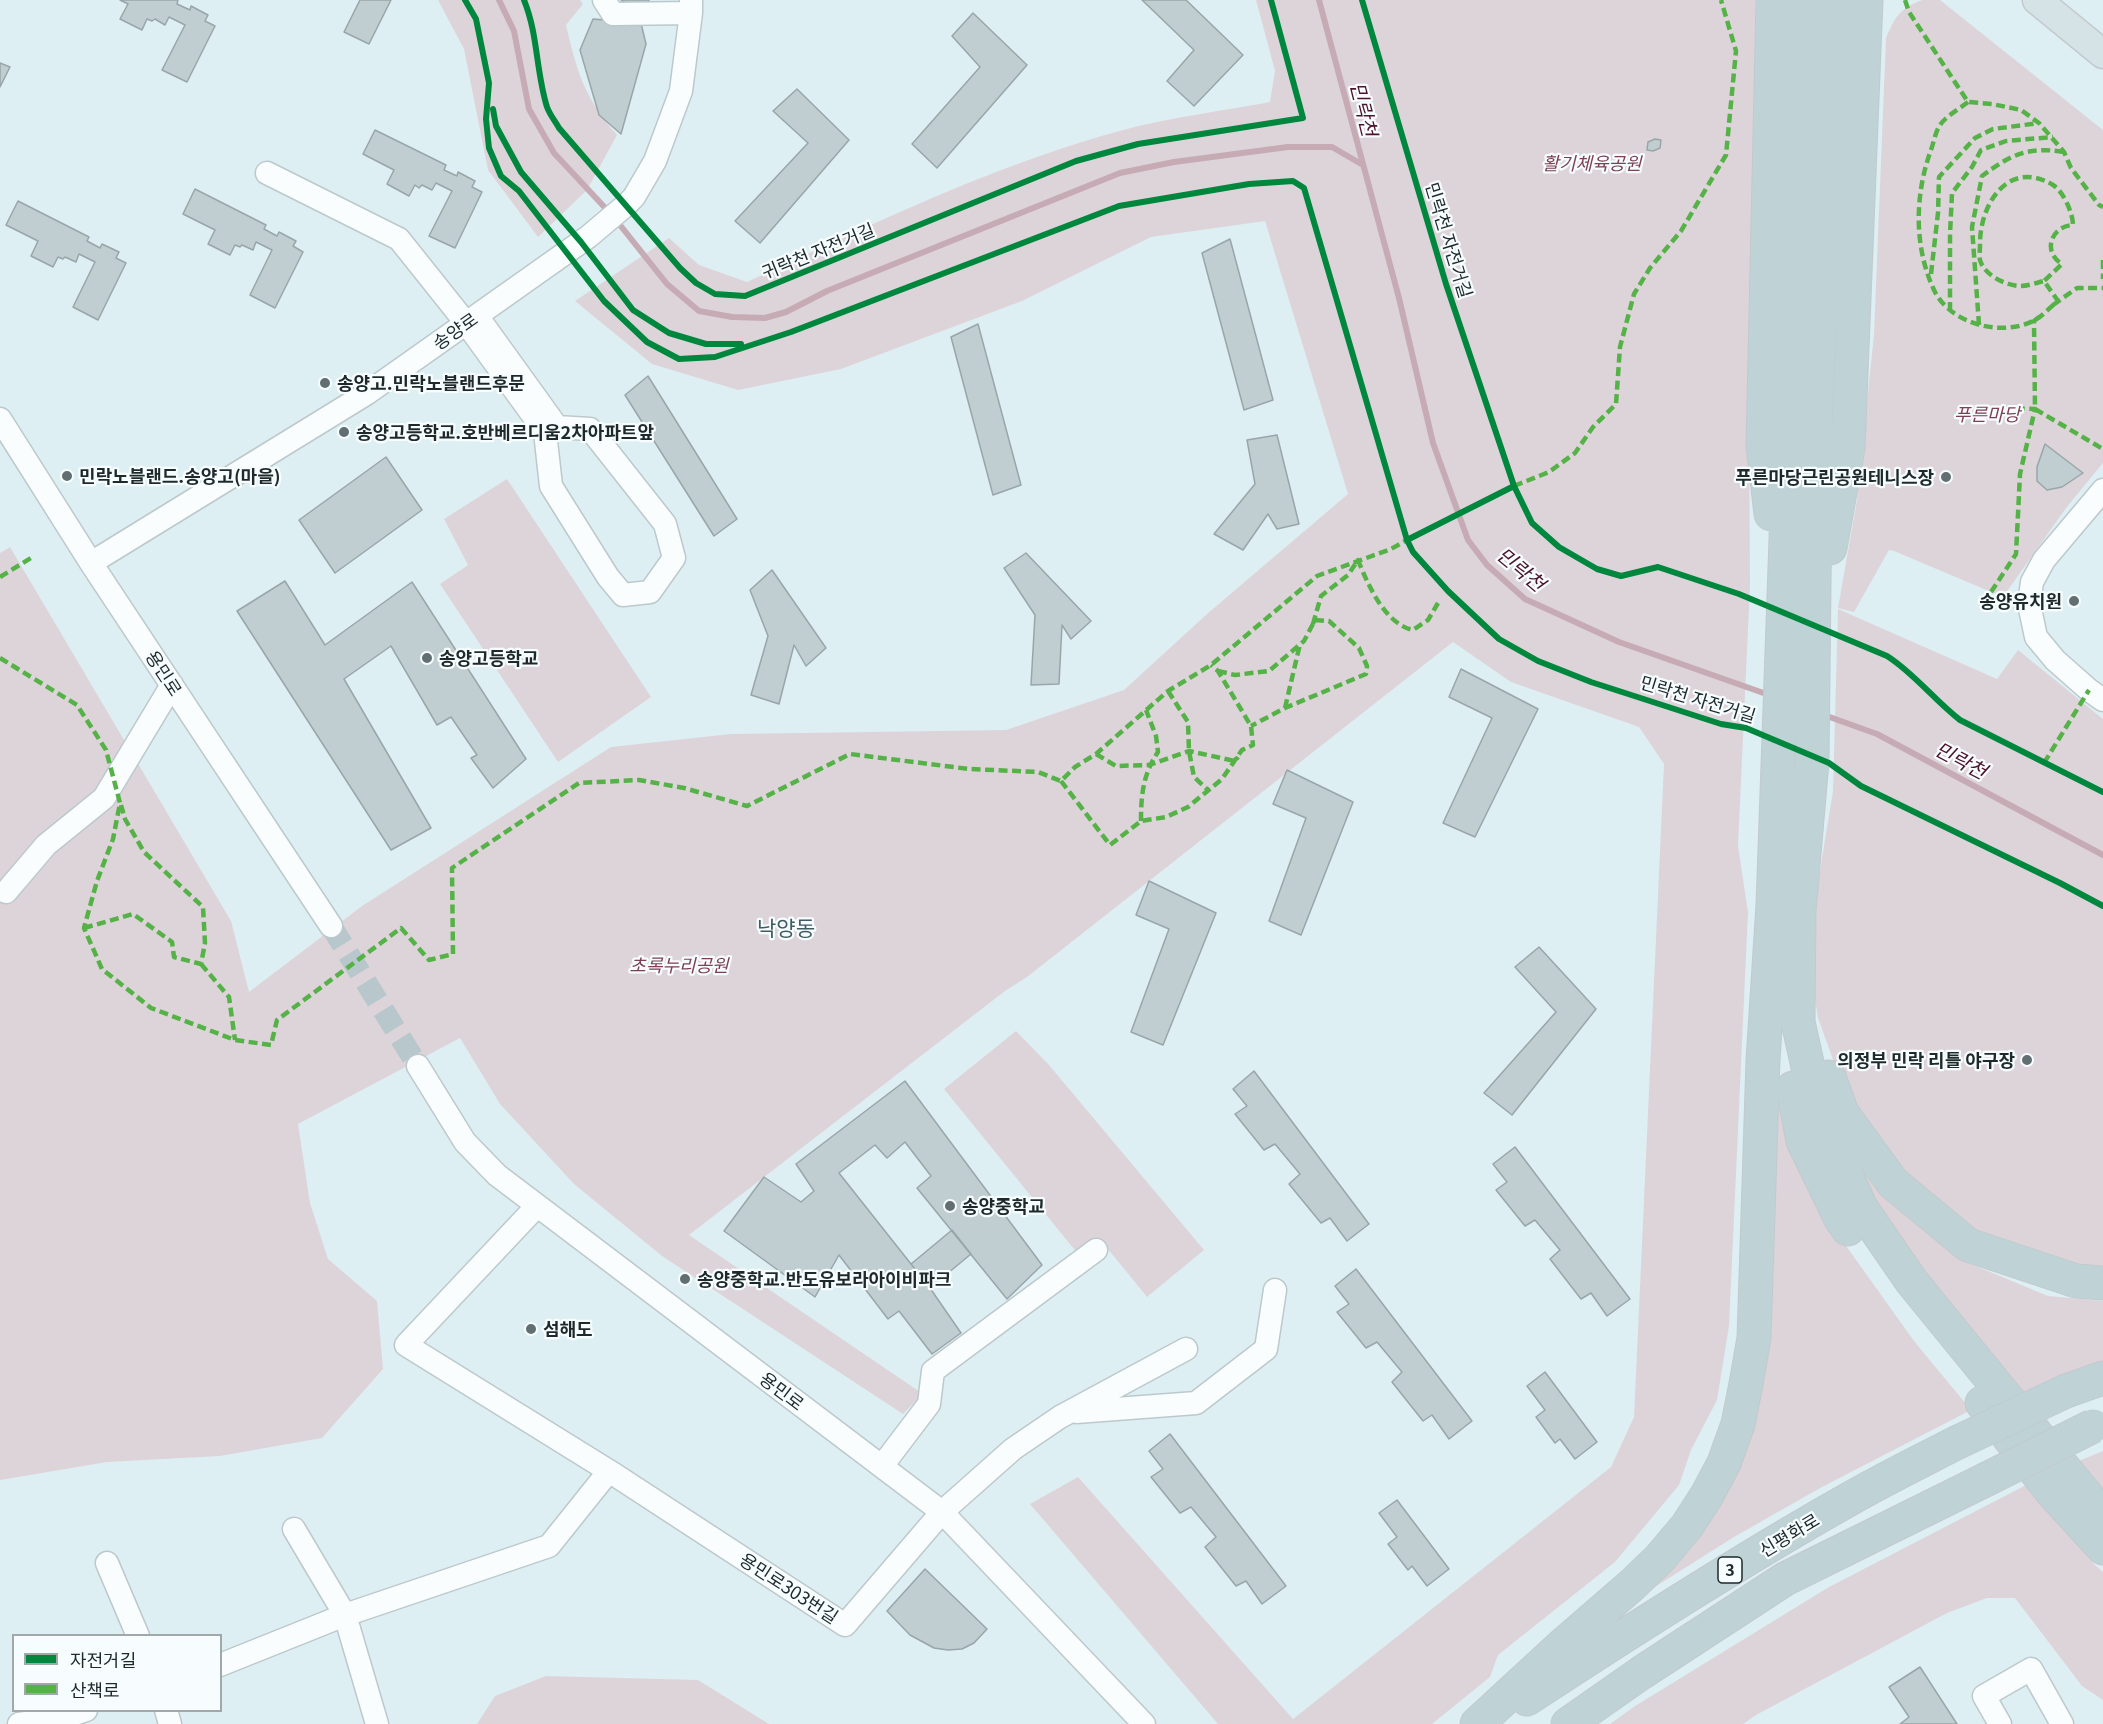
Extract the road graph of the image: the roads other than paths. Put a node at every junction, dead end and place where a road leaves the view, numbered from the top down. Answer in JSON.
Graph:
{"nodes":[{"id":1,"x":604,"y":0,"type":"edge"},
{"id":2,"x":1773,"y":0,"type":"edge"},
{"id":3,"x":2037,"y":0,"type":"edge"},
{"id":4,"x":1852,"y":5,"type":"edge"},
{"id":5,"x":691,"y":6,"type":"edge"},
{"id":6,"x":2103,"y":54,"type":"edge"},
{"id":7,"x":267,"y":173,"type":"dead end"},
{"id":8,"x":472,"y":319,"type":"junction"},
{"id":9,"x":0,"y":419,"type":"edge"},
{"id":10,"x":2103,"y":490,"type":"edge"},
{"id":11,"x":91,"y":563,"type":"junction"},
{"id":12,"x":1783,"y":626,"type":"junction"},
{"id":13,"x":172,"y":686,"type":"junction"},
{"id":14,"x":2103,"y":700,"type":"edge"},
{"id":15,"x":6,"y":892,"type":"dead end"},
{"id":16,"x":1786,"y":908,"type":"junction"},
{"id":17,"x":331,"y":926,"type":"tunnel mouth"},
{"id":18,"x":418,"y":1066,"type":"tunnel mouth"},
{"id":19,"x":537,"y":1206,"type":"junction"},
{"id":20,"x":1096,"y":1250,"type":"dead end"},
{"id":21,"x":2103,"y":1283,"type":"edge"},
{"id":22,"x":1275,"y":1290,"type":"dead end"},
{"id":23,"x":1186,"y":1349,"type":"dead end"},
{"id":24,"x":2103,"y":1378,"type":"edge"},
{"id":25,"x":1069,"y":1413,"type":"junction"},
{"id":26,"x":2098,"y":1424,"type":"edge"},
{"id":27,"x":882,"y":1466,"type":"junction"},
{"id":28,"x":609,"y":1471,"type":"junction"},
{"id":29,"x":942,"y":1512,"type":"junction"},
{"id":30,"x":2103,"y":1516,"type":"edge"},
{"id":31,"x":294,"y":1529,"type":"dead end"},
{"id":32,"x":2103,"y":1548,"type":"edge"},
{"id":33,"x":107,"y":1563,"type":"dead end"},
{"id":34,"x":345,"y":1615,"type":"junction"},
{"id":35,"x":138,"y":1634,"type":"edge"},
{"id":36,"x":222,"y":1664,"type":"edge"},
{"id":37,"x":1502,"y":1711,"type":"edge"},
{"id":38,"x":79,"y":1712,"type":"edge"},
{"id":39,"x":19,"y":1724,"type":"edge"},
{"id":40,"x":377,"y":1724,"type":"edge"},
{"id":41,"x":1144,"y":1724,"type":"edge"},
{"id":42,"x":1477,"y":1724,"type":"edge"},
{"id":43,"x":1568,"y":1724,"type":"edge"},
{"id":44,"x":2000,"y":1724,"type":"edge"},
{"id":45,"x":2062,"y":1724,"type":"edge"}],
"edges":[{"from":1,"to":5,"type":"street"},
{"from":2,"to":12,"type":"highway"},
{"from":3,"to":6,"type":"main road"},
{"from":4,"to":12,"type":"highway"},
{"from":4,"to":16,"type":"highway"},
{"from":5,"to":8,"type":"street","name":"송양로"},
{"from":7,"to":8,"type":"street"},
{"from":8,"to":8,"type":"street"},
{"from":8,"to":11,"type":"street","name":"송양로"},
{"from":9,"to":11,"type":"street","name":"용민로"},
{"from":10,"to":14,"type":"street"},
{"from":11,"to":13,"type":"street","name":"용민로"},
{"from":12,"to":16,"type":"highway"},
{"from":13,"to":15,"type":"street"},
{"from":13,"to":17,"type":"street","name":"용민로"},
{"from":16,"to":21,"type":"highway"},
{"from":16,"to":30,"type":"highway"},
{"from":16,"to":32,"type":"highway"},
{"from":16,"to":37,"type":"highway"},
{"from":18,"to":19,"type":"street","name":"용민로"},
{"from":19,"to":27,"type":"street","name":"용민로"},
{"from":19,"to":28,"type":"street","name":"용민로303번길"},
{"from":20,"to":27,"type":"street"},
{"from":22,"to":25,"type":"street"},
{"from":23,"to":25,"type":"street"},
{"from":24,"to":37,"type":"highway","name":"신평화로","number":"3","bridge":true},
{"from":25,"to":29,"type":"street"},
{"from":26,"to":43,"type":"highway","name":"신평화로","number":"3","bridge":true},
{"from":27,"to":29,"type":"street","name":"용민로"},
{"from":28,"to":29,"type":"street","name":"용민로303번길"},
{"from":28,"to":34,"type":"street"},
{"from":29,"to":41,"type":"street","name":"용민로"},
{"from":31,"to":34,"type":"street"},
{"from":33,"to":35,"type":"street"},
{"from":34,"to":36,"type":"street"},
{"from":34,"to":40,"type":"street"},
{"from":37,"to":42,"type":"highway"},
{"from":38,"to":39,"type":"street"},
{"from":44,"to":45,"type":"street"}]}
